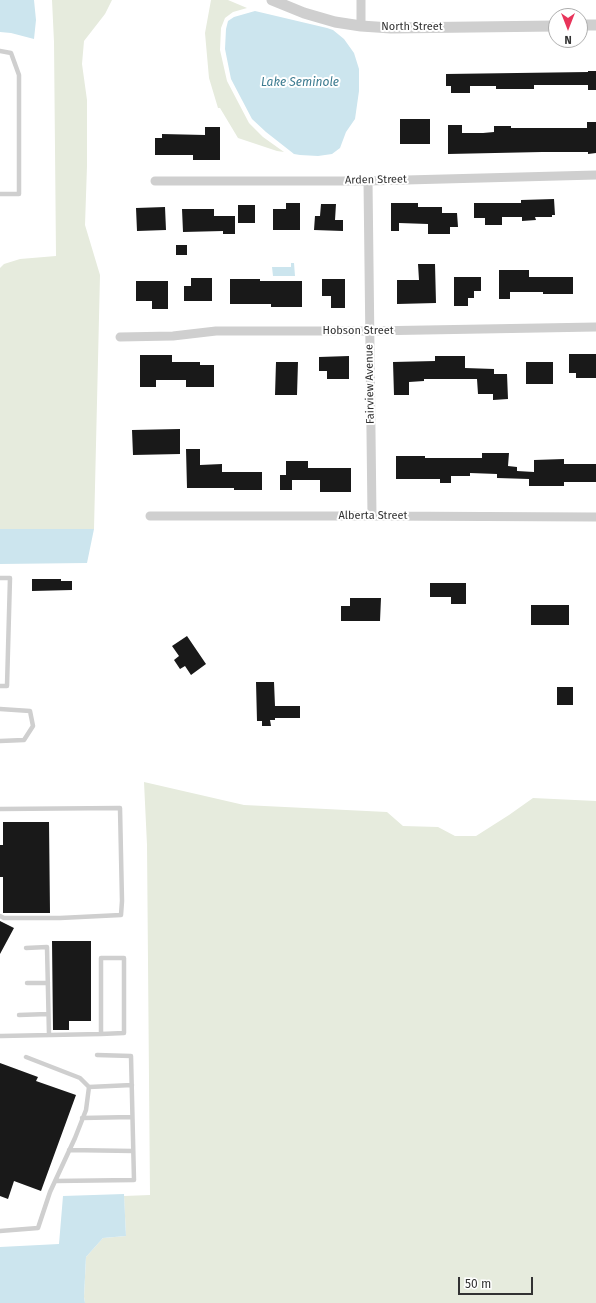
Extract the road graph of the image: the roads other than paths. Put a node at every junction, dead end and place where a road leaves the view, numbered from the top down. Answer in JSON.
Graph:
{"nodes":[{"id":1,"x":272,"y":0,"type":"edge"},
{"id":2,"x":361,"y":0,"type":"edge"},
{"id":3,"x":361,"y":26,"type":"junction"},
{"id":4,"x":548,"y":26,"type":"edge"},
{"id":5,"x":0,"y":51,"type":"edge"},
{"id":6,"x":596,"y":175,"type":"edge"},
{"id":7,"x":155,"y":181,"type":"dead end"},
{"id":8,"x":368,"y":181,"type":"junction"},
{"id":9,"x":0,"y":194,"type":"edge"},
{"id":10,"x":596,"y":326,"type":"edge"},
{"id":11,"x":370,"y":331,"type":"junction"},
{"id":12,"x":120,"y":337,"type":"dead end"},
{"id":13,"x":150,"y":516,"type":"dead end"},
{"id":14,"x":372,"y":516,"type":"junction"},
{"id":15,"x":596,"y":517,"type":"edge"},
{"id":16,"x":0,"y":578,"type":"edge"},
{"id":17,"x":0,"y":686,"type":"edge"},
{"id":18,"x":0,"y":709,"type":"edge"},
{"id":19,"x":0,"y":741,"type":"edge"},
{"id":20,"x":0,"y":809,"type":"edge"},
{"id":21,"x":0,"y":916,"type":"edge"},
{"id":22,"x":26,"y":948,"type":"dead end"},
{"id":23,"x":27,"y":983,"type":"dead end"},
{"id":24,"x":48,"y":983,"type":"junction"},
{"id":25,"x":48,"y":1014,"type":"junction"},
{"id":26,"x":19,"y":1015,"type":"dead end"},
{"id":27,"x":101,"y":1034,"type":"junction"},
{"id":28,"x":49,"y":1035,"type":"junction"},
{"id":29,"x":0,"y":1036,"type":"edge"},
{"id":30,"x":97,"y":1055,"type":"dead end"},
{"id":31,"x":26,"y":1057,"type":"dead end"},
{"id":32,"x":132,"y":1085,"type":"junction"},
{"id":33,"x":89,"y":1087,"type":"junction"},
{"id":34,"x":132,"y":1117,"type":"junction"},
{"id":35,"x":82,"y":1118,"type":"junction"},
{"id":36,"x":69,"y":1150,"type":"junction"},
{"id":37,"x":133,"y":1151,"type":"junction"},
{"id":38,"x":55,"y":1180,"type":"junction"},
{"id":39,"x":0,"y":1231,"type":"edge"}],
"edges":[{"from":1,"to":3,"type":"street","name":"North Street"},
{"from":2,"to":3,"type":"street"},
{"from":3,"to":4,"type":"street","name":"North Street"},
{"from":5,"to":9,"type":"lane"},
{"from":6,"to":8,"type":"street","name":"Arden Street"},
{"from":7,"to":8,"type":"street","name":"Arden Street"},
{"from":8,"to":11,"type":"street","name":"Fairview Avenue"},
{"from":10,"to":11,"type":"street","name":"Hobson Street"},
{"from":11,"to":12,"type":"street","name":"Hobson Street"},
{"from":11,"to":14,"type":"street","name":"Fairview Avenue"},
{"from":13,"to":14,"type":"street","name":"Alberta Street"},
{"from":14,"to":15,"type":"street","name":"Alberta Street"},
{"from":16,"to":17,"type":"lane"},
{"from":18,"to":19,"type":"lane"},
{"from":20,"to":21,"type":"lane"},
{"from":22,"to":24,"type":"lane"},
{"from":23,"to":24,"type":"lane"},
{"from":24,"to":25,"type":"lane"},
{"from":25,"to":26,"type":"lane"},
{"from":25,"to":28,"type":"lane"},
{"from":27,"to":27,"type":"lane"},
{"from":27,"to":28,"type":"lane"},
{"from":28,"to":29,"type":"lane"},
{"from":30,"to":32,"type":"lane"},
{"from":31,"to":33,"type":"lane"},
{"from":32,"to":33,"type":"lane"},
{"from":32,"to":34,"type":"lane"},
{"from":33,"to":35,"type":"lane"},
{"from":34,"to":35,"type":"lane"},
{"from":34,"to":37,"type":"lane"},
{"from":35,"to":36,"type":"lane"},
{"from":36,"to":37,"type":"lane"},
{"from":36,"to":38,"type":"lane"},
{"from":37,"to":38,"type":"lane"},
{"from":38,"to":39,"type":"lane"}]}
